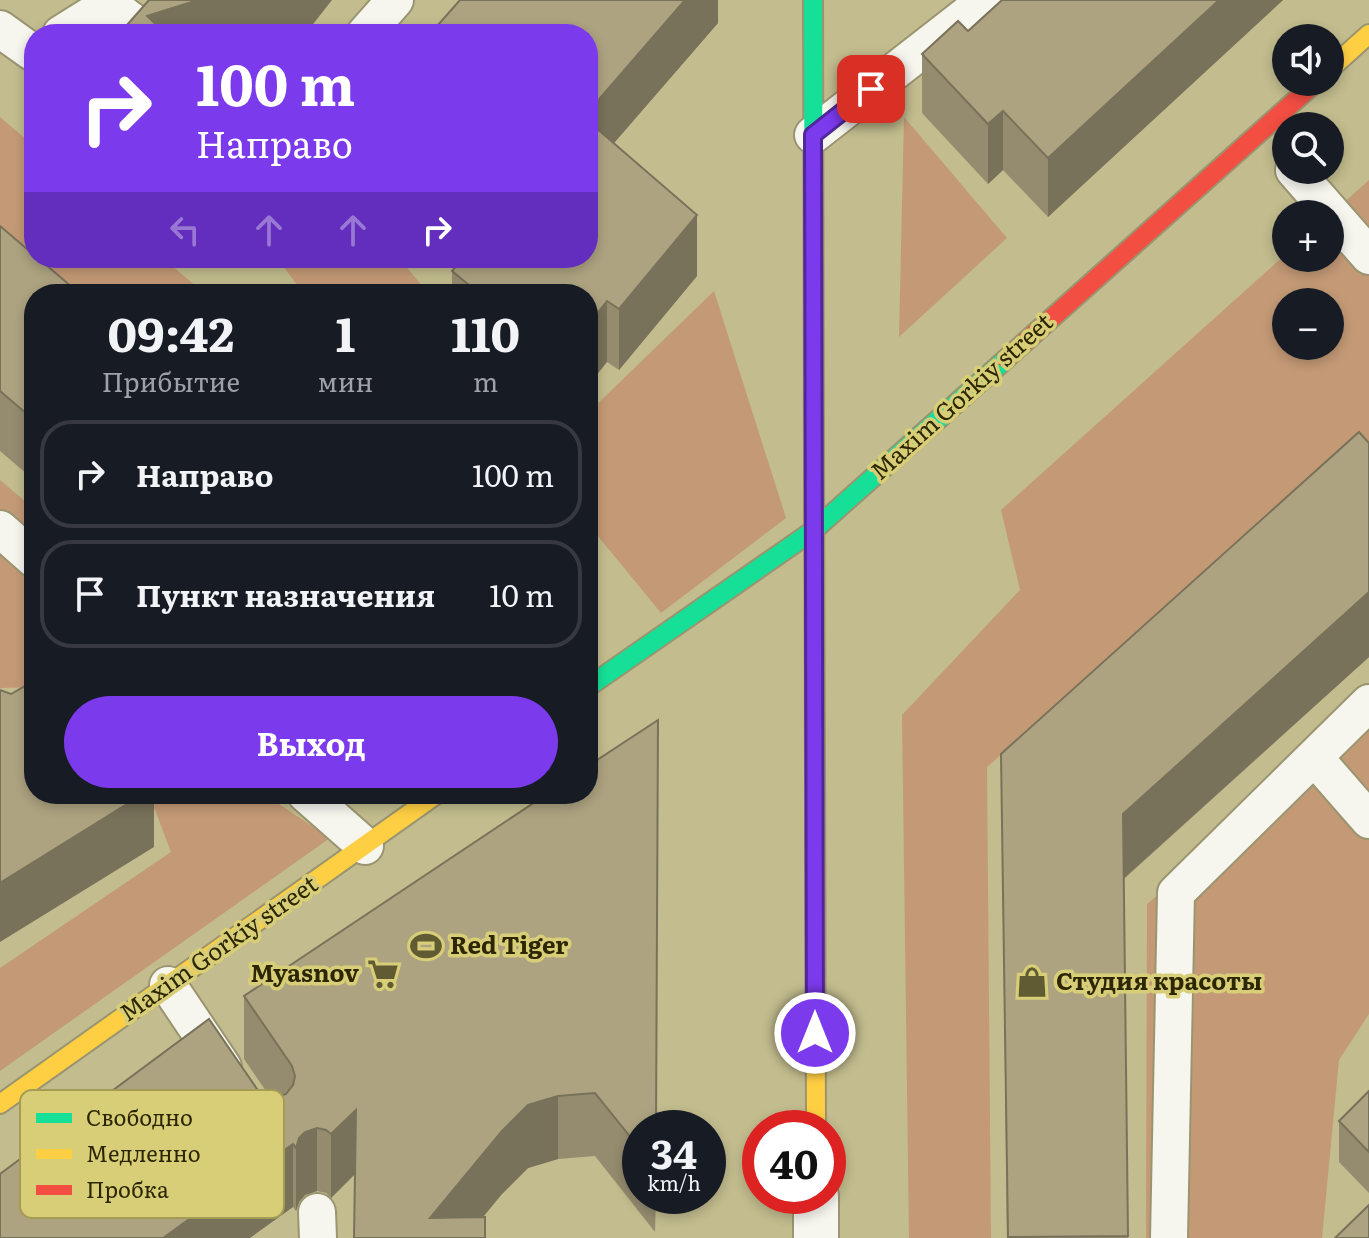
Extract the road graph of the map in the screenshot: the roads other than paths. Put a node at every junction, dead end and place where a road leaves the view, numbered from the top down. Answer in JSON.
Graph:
{"nodes":[{"id":1,"x":395,"y":0,"type":"edge"},
{"id":2,"x":813,"y":0,"type":"edge"},
{"id":3,"x":986,"y":0,"type":"edge"},
{"id":4,"x":77,"y":24,"type":"edge"},
{"id":5,"x":136,"y":24,"type":"edge"},
{"id":6,"x":374,"y":24,"type":"edge"},
{"id":7,"x":0,"y":29,"type":"edge"},
{"id":8,"x":1369,"y":34,"type":"edge"},
{"id":9,"x":24,"y":46,"type":"edge"},
{"id":10,"x":1344,"y":56,"type":"edge"},
{"id":11,"x":1300,"y":96,"type":"edge"},
{"id":12,"x":1260,"y":132,"type":"junction"},
{"id":13,"x":813,"y":135,"type":"junction"},
{"id":14,"x":1272,"y":145,"type":"edge"},
{"id":15,"x":1306,"y":184,"type":"edge"},
{"id":16,"x":1369,"y":256,"type":"edge"},
{"id":17,"x":0,"y":529,"type":"edge"},
{"id":18,"x":814,"y":530,"type":"junction"},
{"id":19,"x":24,"y":550,"type":"edge"},
{"id":20,"x":598,"y":680,"type":"edge"},
{"id":21,"x":1369,"y":703,"type":"edge"},
{"id":22,"x":1314,"y":757,"type":"junction"},
{"id":23,"x":317,"y":804,"type":"edge"},
{"id":24,"x":423,"y":804,"type":"edge"},
{"id":25,"x":1369,"y":820,"type":"edge"},
{"id":26,"x":365,"y":846,"type":"junction"},
{"id":27,"x":168,"y":985,"type":"junction"},
{"id":28,"x":240,"y":1090,"type":"edge"},
{"id":29,"x":0,"y":1104,"type":"edge"},
{"id":30,"x":816,"y":1110,"type":"edge"},
{"id":31,"x":816,"y":1214,"type":"edge"},
{"id":32,"x":816,"y":1238,"type":"edge"},
{"id":33,"x":1169,"y":1238,"type":"edge"}],
"edges":[{"from":1,"to":6,"type":"lane"},
{"from":2,"to":13,"type":"street"},
{"from":3,"to":13,"type":"lane"},
{"from":4,"to":5,"type":"lane"},
{"from":7,"to":9,"type":"lane"},
{"from":8,"to":10,"type":"street"},
{"from":11,"to":12,"type":"street","name":"Maxim Gorkiy street"},
{"from":12,"to":14,"type":"lane"},
{"from":12,"to":18,"type":"street","name":"Maxim Gorkiy street"},
{"from":13,"to":18,"type":"street"},
{"from":15,"to":16,"type":"lane"},
{"from":17,"to":19,"type":"lane"},
{"from":18,"to":20,"type":"street","name":"Maxim Gorkiy street"},
{"from":18,"to":30,"type":"street"},
{"from":21,"to":22,"type":"lane"},
{"from":22,"to":25,"type":"lane"},
{"from":22,"to":33,"type":"lane"},
{"from":23,"to":26,"type":"lane"},
{"from":24,"to":26,"type":"street","name":"Maxim Gorkiy street"},
{"from":26,"to":27,"type":"street","name":"Maxim Gorkiy street"},
{"from":27,"to":28,"type":"lane"},
{"from":27,"to":29,"type":"street","name":"Maxim Gorkiy street"},
{"from":31,"to":32,"type":"street"}]}
